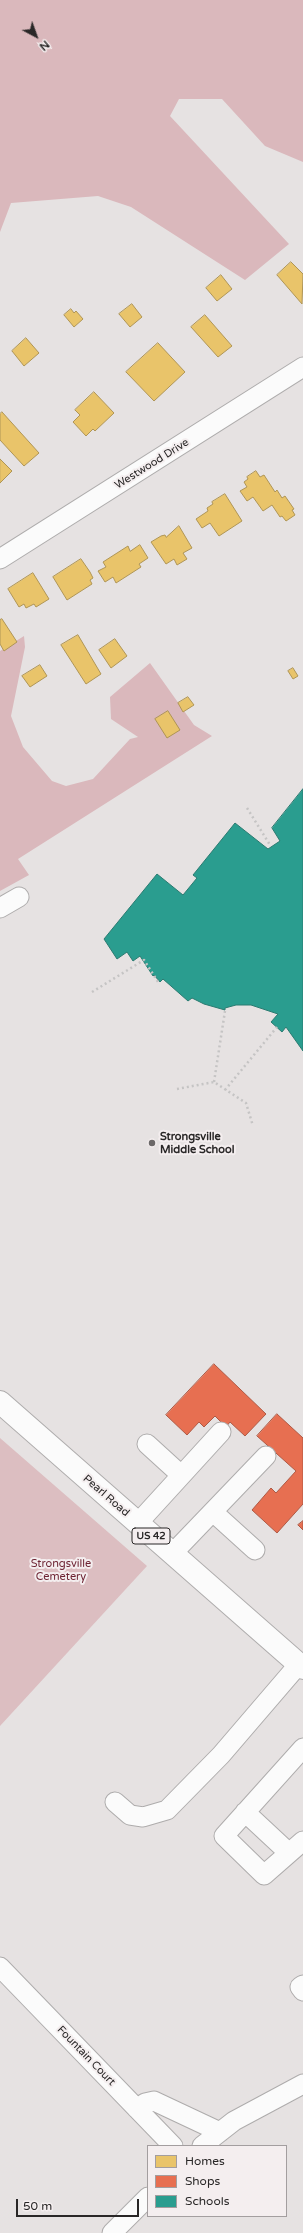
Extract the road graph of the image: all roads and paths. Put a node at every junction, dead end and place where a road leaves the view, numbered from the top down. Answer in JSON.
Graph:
{"nodes":[{"id":1,"x":303,"y":367,"type":"edge"},
{"id":2,"x":0,"y":559,"type":"edge"},
{"id":3,"x":248,"y":808,"type":"dead end"},
{"id":4,"x":270,"y":845,"type":"dead end"},
{"id":5,"x":20,"y":897,"type":"dead end"},
{"id":6,"x":0,"y":908,"type":"edge"},
{"id":7,"x":158,"y":982,"type":"dead end"},
{"id":8,"x":92,"y":992,"type":"dead end"},
{"id":9,"x":225,"y":1011,"type":"dead end"},
{"id":10,"x":277,"y":1027,"type":"dead end"},
{"id":11,"x":214,"y":1082,"type":"junction"},
{"id":12,"x":177,"y":1089,"type":"dead end"},
{"id":13,"x":225,"y":1090,"type":"junction"},
{"id":14,"x":253,"y":1126,"type":"dead end"},
{"id":15,"x":0,"y":1402,"type":"edge"},
{"id":16,"x":221,"y":1432,"type":"dead end"},
{"id":17,"x":147,"y":1444,"type":"dead end"},
{"id":18,"x":266,"y":1456,"type":"dead end"},
{"id":19,"x":181,"y":1475,"type":"junction"},
{"id":20,"x":213,"y":1512,"type":"junction"},
{"id":21,"x":137,"y":1524,"type":"junction"},
{"id":22,"x":255,"y":1550,"type":"dead end"},
{"id":23,"x":172,"y":1554,"type":"junction"},
{"id":24,"x":301,"y":1666,"type":"edge"},
{"id":25,"x":303,"y":1748,"type":"edge"},
{"id":26,"x":115,"y":1802,"type":"dead end"},
{"id":27,"x":245,"y":1812,"type":"junction"},
{"id":28,"x":296,"y":1847,"type":"edge"},
{"id":29,"x":0,"y":1967,"type":"edge"},
{"id":30,"x":303,"y":1985,"type":"edge"},
{"id":31,"x":303,"y":1991,"type":"edge"},
{"id":32,"x":303,"y":2084,"type":"edge"},
{"id":33,"x":137,"y":2109,"type":"junction"},
{"id":34,"x":220,"y":2132,"type":"junction"},
{"id":35,"x":172,"y":2145,"type":"edge"},
{"id":36,"x":203,"y":2145,"type":"edge"},
{"id":37,"x":147,"y":2198,"type":"edge"},
{"id":38,"x":112,"y":2233,"type":"edge"}],
"edges":[{"from":1,"to":2,"type":"street","name":"Westwood Drive"},
{"from":3,"to":4,"type":"path"},
{"from":5,"to":6,"type":"street"},
{"from":7,"to":8,"type":"path"},
{"from":9,"to":11,"type":"path"},
{"from":10,"to":13,"type":"path"},
{"from":11,"to":12,"type":"path"},
{"from":11,"to":13,"type":"path"},
{"from":13,"to":14,"type":"path"},
{"from":15,"to":21,"type":"main road","name":"Pearl Road","number":"US 42"},
{"from":16,"to":19,"type":"street"},
{"from":17,"to":19,"type":"street"},
{"from":18,"to":20,"type":"street"},
{"from":19,"to":21,"type":"street"},
{"from":20,"to":22,"type":"street"},
{"from":20,"to":23,"type":"street"},
{"from":21,"to":23,"type":"main road","name":"Pearl Road","number":"US 42"},
{"from":23,"to":24,"type":"main road","name":"Pearl Road","number":"US 42"},
{"from":24,"to":26,"type":"street"},
{"from":25,"to":27,"type":"street"},
{"from":27,"to":28,"type":"street"},
{"from":27,"to":28,"type":"street"},
{"from":29,"to":33,"type":"street","name":"Fountain Court"},
{"from":30,"to":31,"type":"street"},
{"from":32,"to":34,"type":"street"},
{"from":33,"to":34,"type":"street"},
{"from":33,"to":35,"type":"street","name":"Fountain Court"},
{"from":34,"to":36,"type":"street"},
{"from":37,"to":38,"type":"street"}]}
